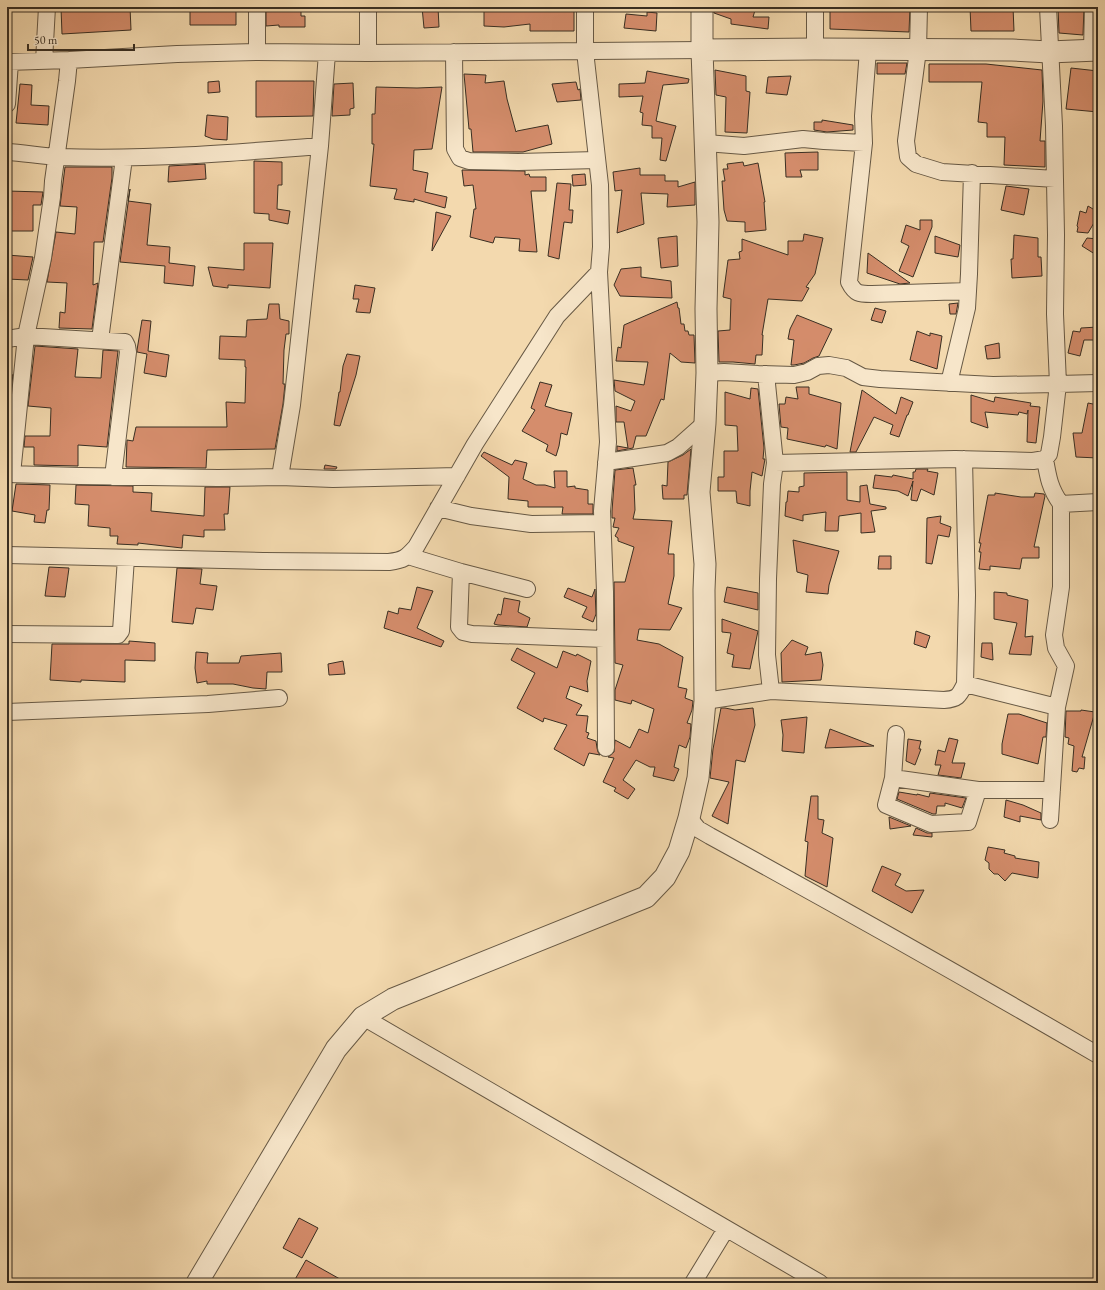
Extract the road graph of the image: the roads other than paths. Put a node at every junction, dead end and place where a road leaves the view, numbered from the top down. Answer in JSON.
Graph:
{"nodes":[{"id":1,"x":47,"y":7,"type":"edge"},
{"id":2,"x":257,"y":7,"type":"edge"},
{"id":3,"x":368,"y":7,"type":"edge"},
{"id":4,"x":585,"y":7,"type":"edge"},
{"id":5,"x":702,"y":7,"type":"edge"},
{"id":6,"x":815,"y":7,"type":"edge"},
{"id":7,"x":919,"y":7,"type":"edge"},
{"id":8,"x":1048,"y":7,"type":"edge"},
{"id":9,"x":1093,"y":7,"type":"edge"},
{"id":10,"x":815,"y":49,"type":"junction"},
{"id":11,"x":702,"y":50,"type":"junction"},
{"id":12,"x":868,"y":50,"type":"junction"},
{"id":13,"x":918,"y":50,"type":"junction"},
{"id":14,"x":1095,"y":50,"type":"edge"},
{"id":15,"x":585,"y":51,"type":"junction"},
{"id":16,"x":258,"y":52,"type":"junction"},
{"id":17,"x":454,"y":52,"type":"junction"},
{"id":18,"x":1049,"y":52,"type":"junction"},
{"id":19,"x":327,"y":53,"type":"junction"},
{"id":20,"x":368,"y":53,"type":"junction"},
{"id":21,"x":69,"y":60,"type":"junction"},
{"id":22,"x":44,"y":61,"type":"junction"},
{"id":23,"x":9,"y":62,"type":"edge"},
{"id":24,"x":7,"y":104,"type":"edge"},
{"id":25,"x":706,"y":143,"type":"junction"},
{"id":26,"x":864,"y":143,"type":"junction"},
{"id":27,"x":320,"y":146,"type":"junction"},
{"id":28,"x":7,"y":152,"type":"edge"},
{"id":29,"x":57,"y":157,"type":"junction"},
{"id":30,"x":124,"y":158,"type":"junction"},
{"id":31,"x":597,"y":160,"type":"junction"},
{"id":32,"x":972,"y":174,"type":"junction"},
{"id":33,"x":1055,"y":179,"type":"junction"},
{"id":34,"x":599,"y":272,"type":"junction"},
{"id":35,"x":968,"y":291,"type":"junction"},
{"id":36,"x":26,"y":336,"type":"junction"},
{"id":37,"x":7,"y":339,"type":"edge"},
{"id":38,"x":100,"y":340,"type":"junction"},
{"id":39,"x":707,"y":373,"type":"junction"},
{"id":40,"x":766,"y":374,"type":"junction"},
{"id":41,"x":949,"y":383,"type":"junction"},
{"id":42,"x":1098,"y":383,"type":"edge"},
{"id":43,"x":1058,"y":384,"type":"junction"},
{"id":44,"x":705,"y":423,"type":"junction"},
{"id":45,"x":964,"y":459,"type":"junction"},
{"id":46,"x":1045,"y":460,"type":"junction"},
{"id":47,"x":606,"y":462,"type":"junction"},
{"id":48,"x":775,"y":463,"type":"junction"},
{"id":49,"x":10,"y":474,"type":"edge"},
{"id":50,"x":457,"y":476,"type":"junction"},
{"id":51,"x":113,"y":477,"type":"junction"},
{"id":52,"x":280,"y":477,"type":"junction"},
{"id":53,"x":1098,"y":502,"type":"edge"},
{"id":54,"x":1061,"y":504,"type":"junction"},
{"id":55,"x":438,"y":508,"type":"junction"},
{"id":56,"x":602,"y":523,"type":"junction"},
{"id":57,"x":7,"y":555,"type":"edge"},
{"id":58,"x":408,"y":556,"type":"junction"},
{"id":59,"x":126,"y":558,"type":"junction"},
{"id":60,"x":461,"y":572,"type":"junction"},
{"id":61,"x":527,"y":589,"type":"dead end"},
{"id":62,"x":7,"y":634,"type":"edge"},
{"id":63,"x":604,"y":639,"type":"junction"},
{"id":64,"x":965,"y":684,"type":"junction"},
{"id":65,"x":771,"y":691,"type":"junction"},
{"id":66,"x":279,"y":698,"type":"dead end"},
{"id":67,"x":705,"y":701,"type":"junction"},
{"id":68,"x":1057,"y":707,"type":"junction"},
{"id":69,"x":7,"y":712,"type":"edge"},
{"id":70,"x":896,"y":734,"type":"dead end"},
{"id":71,"x":606,"y":748,"type":"dead end"},
{"id":72,"x":893,"y":778,"type":"junction"},
{"id":73,"x":978,"y":790,"type":"junction"},
{"id":74,"x":1052,"y":790,"type":"junction"},
{"id":75,"x":689,"y":818,"type":"junction"},
{"id":76,"x":1050,"y":820,"type":"dead end"},
{"id":77,"x":363,"y":1017,"type":"junction"},
{"id":78,"x":1098,"y":1055,"type":"edge"},
{"id":79,"x":726,"y":1229,"type":"junction"},
{"id":80,"x":197,"y":1283,"type":"edge"},
{"id":81,"x":693,"y":1283,"type":"edge"},
{"id":82,"x":820,"y":1283,"type":"edge"}],
"edges":[{"from":1,"to":22,"type":"street"},
{"from":2,"to":16,"type":"street"},
{"from":3,"to":20,"type":"street"},
{"from":4,"to":15,"type":"street"},
{"from":5,"to":11,"type":"street"},
{"from":6,"to":10,"type":"street"},
{"from":7,"to":13,"type":"street"},
{"from":8,"to":18,"type":"street"},
{"from":9,"to":14,"type":"street"},
{"from":10,"to":11,"type":"street"},
{"from":10,"to":12,"type":"street"},
{"from":11,"to":15,"type":"street"},
{"from":11,"to":25,"type":"street"},
{"from":12,"to":13,"type":"street"},
{"from":12,"to":26,"type":"street"},
{"from":13,"to":18,"type":"street"},
{"from":13,"to":32,"type":"street"},
{"from":14,"to":18,"type":"street"},
{"from":15,"to":17,"type":"street"},
{"from":15,"to":31,"type":"street"},
{"from":16,"to":19,"type":"street"},
{"from":16,"to":21,"type":"street"},
{"from":17,"to":20,"type":"street"},
{"from":17,"to":31,"type":"street"},
{"from":18,"to":33,"type":"street"},
{"from":19,"to":20,"type":"street"},
{"from":19,"to":27,"type":"street"},
{"from":21,"to":22,"type":"street"},
{"from":21,"to":29,"type":"street"},
{"from":22,"to":23,"type":"street"},
{"from":23,"to":24,"type":"street"},
{"from":25,"to":26,"type":"street"},
{"from":25,"to":39,"type":"street"},
{"from":26,"to":35,"type":"street"},
{"from":27,"to":30,"type":"street"},
{"from":27,"to":52,"type":"street"},
{"from":28,"to":29,"type":"street"},
{"from":29,"to":30,"type":"street"},
{"from":29,"to":36,"type":"street"},
{"from":30,"to":38,"type":"street"},
{"from":31,"to":34,"type":"street"},
{"from":32,"to":33,"type":"street"},
{"from":32,"to":35,"type":"street"},
{"from":33,"to":43,"type":"street"},
{"from":34,"to":47,"type":"street"},
{"from":34,"to":50,"type":"street"},
{"from":35,"to":41,"type":"street"},
{"from":36,"to":37,"type":"street"},
{"from":36,"to":38,"type":"street"},
{"from":36,"to":49,"type":"street"},
{"from":38,"to":51,"type":"street"},
{"from":39,"to":40,"type":"street"},
{"from":39,"to":44,"type":"street"},
{"from":40,"to":41,"type":"street"},
{"from":40,"to":48,"type":"street"},
{"from":41,"to":43,"type":"street"},
{"from":42,"to":43,"type":"street"},
{"from":43,"to":46,"type":"street"},
{"from":44,"to":47,"type":"street"},
{"from":44,"to":67,"type":"street"},
{"from":45,"to":46,"type":"street"},
{"from":45,"to":48,"type":"street"},
{"from":45,"to":64,"type":"street"},
{"from":46,"to":54,"type":"street"},
{"from":47,"to":56,"type":"street"},
{"from":48,"to":65,"type":"street"},
{"from":49,"to":51,"type":"street"},
{"from":50,"to":52,"type":"street"},
{"from":50,"to":55,"type":"street"},
{"from":51,"to":52,"type":"street"},
{"from":53,"to":54,"type":"street"},
{"from":54,"to":68,"type":"street"},
{"from":55,"to":56,"type":"street"},
{"from":55,"to":58,"type":"street"},
{"from":56,"to":63,"type":"street"},
{"from":57,"to":59,"type":"street"},
{"from":58,"to":59,"type":"street"},
{"from":58,"to":60,"type":"street"},
{"from":59,"to":62,"type":"street"},
{"from":60,"to":61,"type":"street"},
{"from":60,"to":63,"type":"street"},
{"from":63,"to":71,"type":"street"},
{"from":64,"to":65,"type":"street"},
{"from":64,"to":68,"type":"street"},
{"from":65,"to":67,"type":"street"},
{"from":66,"to":69,"type":"street"},
{"from":67,"to":75,"type":"street"},
{"from":68,"to":74,"type":"street"},
{"from":70,"to":72,"type":"street"},
{"from":72,"to":73,"type":"street"},
{"from":72,"to":73,"type":"street"},
{"from":73,"to":74,"type":"street"},
{"from":74,"to":76,"type":"street"},
{"from":75,"to":77,"type":"street"},
{"from":75,"to":78,"type":"street"},
{"from":77,"to":79,"type":"street"},
{"from":77,"to":80,"type":"street"},
{"from":79,"to":81,"type":"street"},
{"from":79,"to":82,"type":"street"}]}
